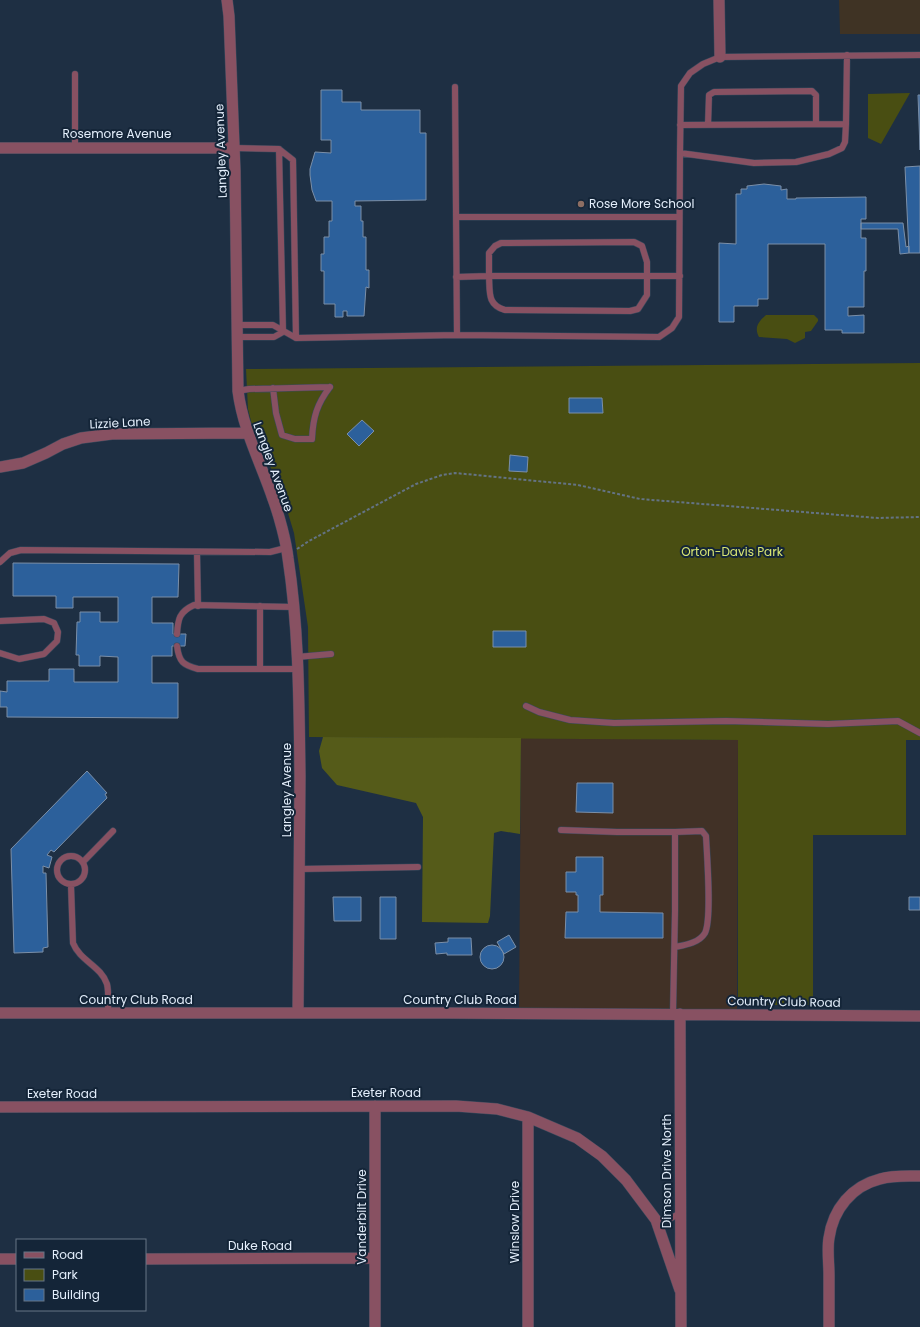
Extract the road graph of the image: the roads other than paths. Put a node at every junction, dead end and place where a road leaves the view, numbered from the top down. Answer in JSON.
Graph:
{"nodes":[{"id":1,"x":227,"y":0,"type":"edge"},
{"id":2,"x":719,"y":0,"type":"edge"},
{"id":3,"x":847,"y":55,"type":"junction"},
{"id":4,"x":920,"y":55,"type":"edge"},
{"id":5,"x":720,"y":57,"type":"junction"},
{"id":6,"x":75,"y":74,"type":"dead end"},
{"id":7,"x":455,"y":87,"type":"dead end"},
{"id":8,"x":816,"y":124,"type":"junction"},
{"id":9,"x":846,"y":124,"type":"junction"},
{"id":10,"x":680,"y":125,"type":"junction"},
{"id":11,"x":708,"y":125,"type":"junction"},
{"id":12,"x":75,"y":147,"type":"junction"},
{"id":13,"x":0,"y":148,"type":"edge"},
{"id":14,"x":234,"y":148,"type":"junction"},
{"id":15,"x":279,"y":149,"type":"junction"},
{"id":16,"x":680,"y":152,"type":"junction"},
{"id":17,"x":456,"y":217,"type":"junction"},
{"id":18,"x":679,"y":217,"type":"junction"},
{"id":19,"x":456,"y":276,"type":"junction"},
{"id":20,"x":488,"y":276,"type":"junction"},
{"id":21,"x":647,"y":276,"type":"junction"},
{"id":22,"x":680,"y":276,"type":"junction"},
{"id":23,"x":236,"y":325,"type":"junction"},
{"id":24,"x":283,"y":332,"type":"junction"},
{"id":25,"x":457,"y":336,"type":"junction"},
{"id":26,"x":236,"y":337,"type":"junction"},
{"id":27,"x":296,"y":338,"type":"junction"},
{"id":28,"x":273,"y":388,"type":"junction"},
{"id":29,"x":238,"y":391,"type":"junction"},
{"id":30,"x":247,"y":434,"type":"junction"},
{"id":31,"x":0,"y":467,"type":"edge"},
{"id":32,"x":196,"y":552,"type":"junction"},
{"id":33,"x":287,"y":552,"type":"junction"},
{"id":34,"x":0,"y":562,"type":"edge"},
{"id":35,"x":198,"y":606,"type":"junction"},
{"id":36,"x":260,"y":606,"type":"junction"},
{"id":37,"x":295,"y":607,"type":"junction"},
{"id":38,"x":0,"y":621,"type":"edge"},
{"id":39,"x":177,"y":634,"type":"dead end"},
{"id":40,"x":177,"y":646,"type":"dead end"},
{"id":41,"x":0,"y":653,"type":"edge"},
{"id":42,"x":331,"y":654,"type":"dead end"},
{"id":43,"x":297,"y":657,"type":"junction"},
{"id":44,"x":298,"y":668,"type":"junction"},
{"id":45,"x":260,"y":669,"type":"junction"},
{"id":46,"x":526,"y":706,"type":"dead end"},
{"id":47,"x":920,"y":732,"type":"edge"},
{"id":48,"x":561,"y":830,"type":"dead end"},
{"id":49,"x":113,"y":831,"type":"dead end"},
{"id":50,"x":675,"y":832,"type":"junction"},
{"id":51,"x":83,"y":862,"type":"junction"},
{"id":52,"x":418,"y":867,"type":"dead end"},
{"id":53,"x":300,"y":869,"type":"junction"},
{"id":54,"x":71,"y":885,"type":"junction"},
{"id":55,"x":675,"y":947,"type":"junction"},
{"id":56,"x":0,"y":1013,"type":"edge"},
{"id":57,"x":108,"y":1013,"type":"junction"},
{"id":58,"x":298,"y":1014,"type":"junction"},
{"id":59,"x":677,"y":1014,"type":"junction"},
{"id":60,"x":920,"y":1016,"type":"edge"},
{"id":61,"x":375,"y":1106,"type":"junction"},
{"id":62,"x":0,"y":1107,"type":"edge"},
{"id":63,"x":528,"y":1117,"type":"junction"},
{"id":64,"x":920,"y":1176,"type":"edge"},
{"id":65,"x":680,"y":1213,"type":"junction"},
{"id":66,"x":656,"y":1220,"type":"junction"},
{"id":67,"x":375,"y":1258,"type":"junction"},
{"id":68,"x":0,"y":1259,"type":"edge"},
{"id":69,"x":16,"y":1259,"type":"edge"},
{"id":70,"x":146,"y":1259,"type":"edge"},
{"id":71,"x":680,"y":1290,"type":"junction"},
{"id":72,"x":375,"y":1327,"type":"edge"},
{"id":73,"x":528,"y":1327,"type":"edge"},
{"id":74,"x":680,"y":1327,"type":"edge"},
{"id":75,"x":829,"y":1327,"type":"edge"}],
"edges":[{"from":1,"to":14,"type":"street","name":"Langley Avenue"},
{"from":2,"to":5,"type":"street"},
{"from":3,"to":4,"type":"lane"},
{"from":3,"to":5,"type":"lane"},
{"from":3,"to":9,"type":"lane"},
{"from":5,"to":10,"type":"lane"},
{"from":6,"to":12,"type":"lane"},
{"from":7,"to":17,"type":"lane"},
{"from":8,"to":9,"type":"lane"},
{"from":8,"to":11,"type":"lane"},
{"from":8,"to":11,"type":"lane"},
{"from":9,"to":16,"type":"lane"},
{"from":10,"to":11,"type":"lane"},
{"from":10,"to":16,"type":"lane"},
{"from":12,"to":13,"type":"street","name":"Rosemore Avenue"},
{"from":12,"to":14,"type":"street","name":"Rosemore Avenue"},
{"from":14,"to":15,"type":"lane"},
{"from":14,"to":23,"type":"street","name":"Langley Avenue"},
{"from":15,"to":24,"type":"lane"},
{"from":15,"to":27,"type":"lane"},
{"from":16,"to":18,"type":"lane"},
{"from":17,"to":18,"type":"lane"},
{"from":17,"to":19,"type":"lane"},
{"from":18,"to":22,"type":"lane"},
{"from":19,"to":20,"type":"lane"},
{"from":19,"to":25,"type":"lane"},
{"from":20,"to":21,"type":"lane"},
{"from":20,"to":21,"type":"lane"},
{"from":20,"to":21,"type":"lane"},
{"from":21,"to":22,"type":"lane"},
{"from":22,"to":25,"type":"lane"},
{"from":23,"to":24,"type":"lane"},
{"from":23,"to":26,"type":"street","name":"Langley Avenue"},
{"from":24,"to":26,"type":"lane"},
{"from":24,"to":27,"type":"lane"},
{"from":25,"to":27,"type":"lane"},
{"from":26,"to":29,"type":"street","name":"Langley Avenue"},
{"from":28,"to":28,"type":"lane"},
{"from":28,"to":29,"type":"lane"},
{"from":29,"to":30,"type":"street","name":"Langley Avenue"},
{"from":30,"to":31,"type":"street","name":"Lizzie Lane"},
{"from":30,"to":33,"type":"street","name":"Langley Avenue"},
{"from":32,"to":33,"type":"lane"},
{"from":32,"to":34,"type":"lane"},
{"from":32,"to":35,"type":"lane"},
{"from":33,"to":37,"type":"street","name":"Langley Avenue"},
{"from":35,"to":36,"type":"lane"},
{"from":35,"to":39,"type":"lane"},
{"from":36,"to":37,"type":"lane"},
{"from":36,"to":45,"type":"lane"},
{"from":37,"to":43,"type":"street","name":"Langley Avenue"},
{"from":38,"to":41,"type":"lane"},
{"from":40,"to":45,"type":"lane"},
{"from":42,"to":43,"type":"lane"},
{"from":43,"to":44,"type":"street","name":"Langley Avenue"},
{"from":44,"to":45,"type":"lane"},
{"from":44,"to":53,"type":"street","name":"Langley Avenue"},
{"from":46,"to":47,"type":"lane"},
{"from":48,"to":50,"type":"lane"},
{"from":49,"to":51,"type":"lane"},
{"from":50,"to":55,"type":"lane"},
{"from":50,"to":55,"type":"lane"},
{"from":51,"to":54,"type":"lane"},
{"from":51,"to":54,"type":"lane"},
{"from":52,"to":53,"type":"lane"},
{"from":53,"to":58,"type":"street","name":"Langley Avenue"},
{"from":54,"to":57,"type":"lane"},
{"from":55,"to":59,"type":"lane"},
{"from":56,"to":57,"type":"street","name":"Country Club Road"},
{"from":57,"to":58,"type":"street","name":"Country Club Road"},
{"from":58,"to":59,"type":"street","name":"Country Club Road"},
{"from":59,"to":60,"type":"street","name":"Country Club Road"},
{"from":59,"to":65,"type":"street","name":"Dimson Drive North"},
{"from":61,"to":62,"type":"street","name":"Exeter Road"},
{"from":61,"to":63,"type":"street","name":"Exeter Road"},
{"from":61,"to":67,"type":"street","name":"Vanderbilt Drive"},
{"from":63,"to":66,"type":"street","name":"Exeter Road"},
{"from":63,"to":73,"type":"street","name":"Winslow Drive"},
{"from":64,"to":75,"type":"street"},
{"from":65,"to":66,"type":"lane"},
{"from":65,"to":71,"type":"street","name":"Dimson Drive North"},
{"from":66,"to":71,"type":"street","name":"Exeter Road"},
{"from":67,"to":70,"type":"street","name":"Duke Road"},
{"from":67,"to":72,"type":"street","name":"Vanderbilt Drive"},
{"from":68,"to":69,"type":"street"},
{"from":71,"to":74,"type":"street","name":"Dimson Drive North"}]}
